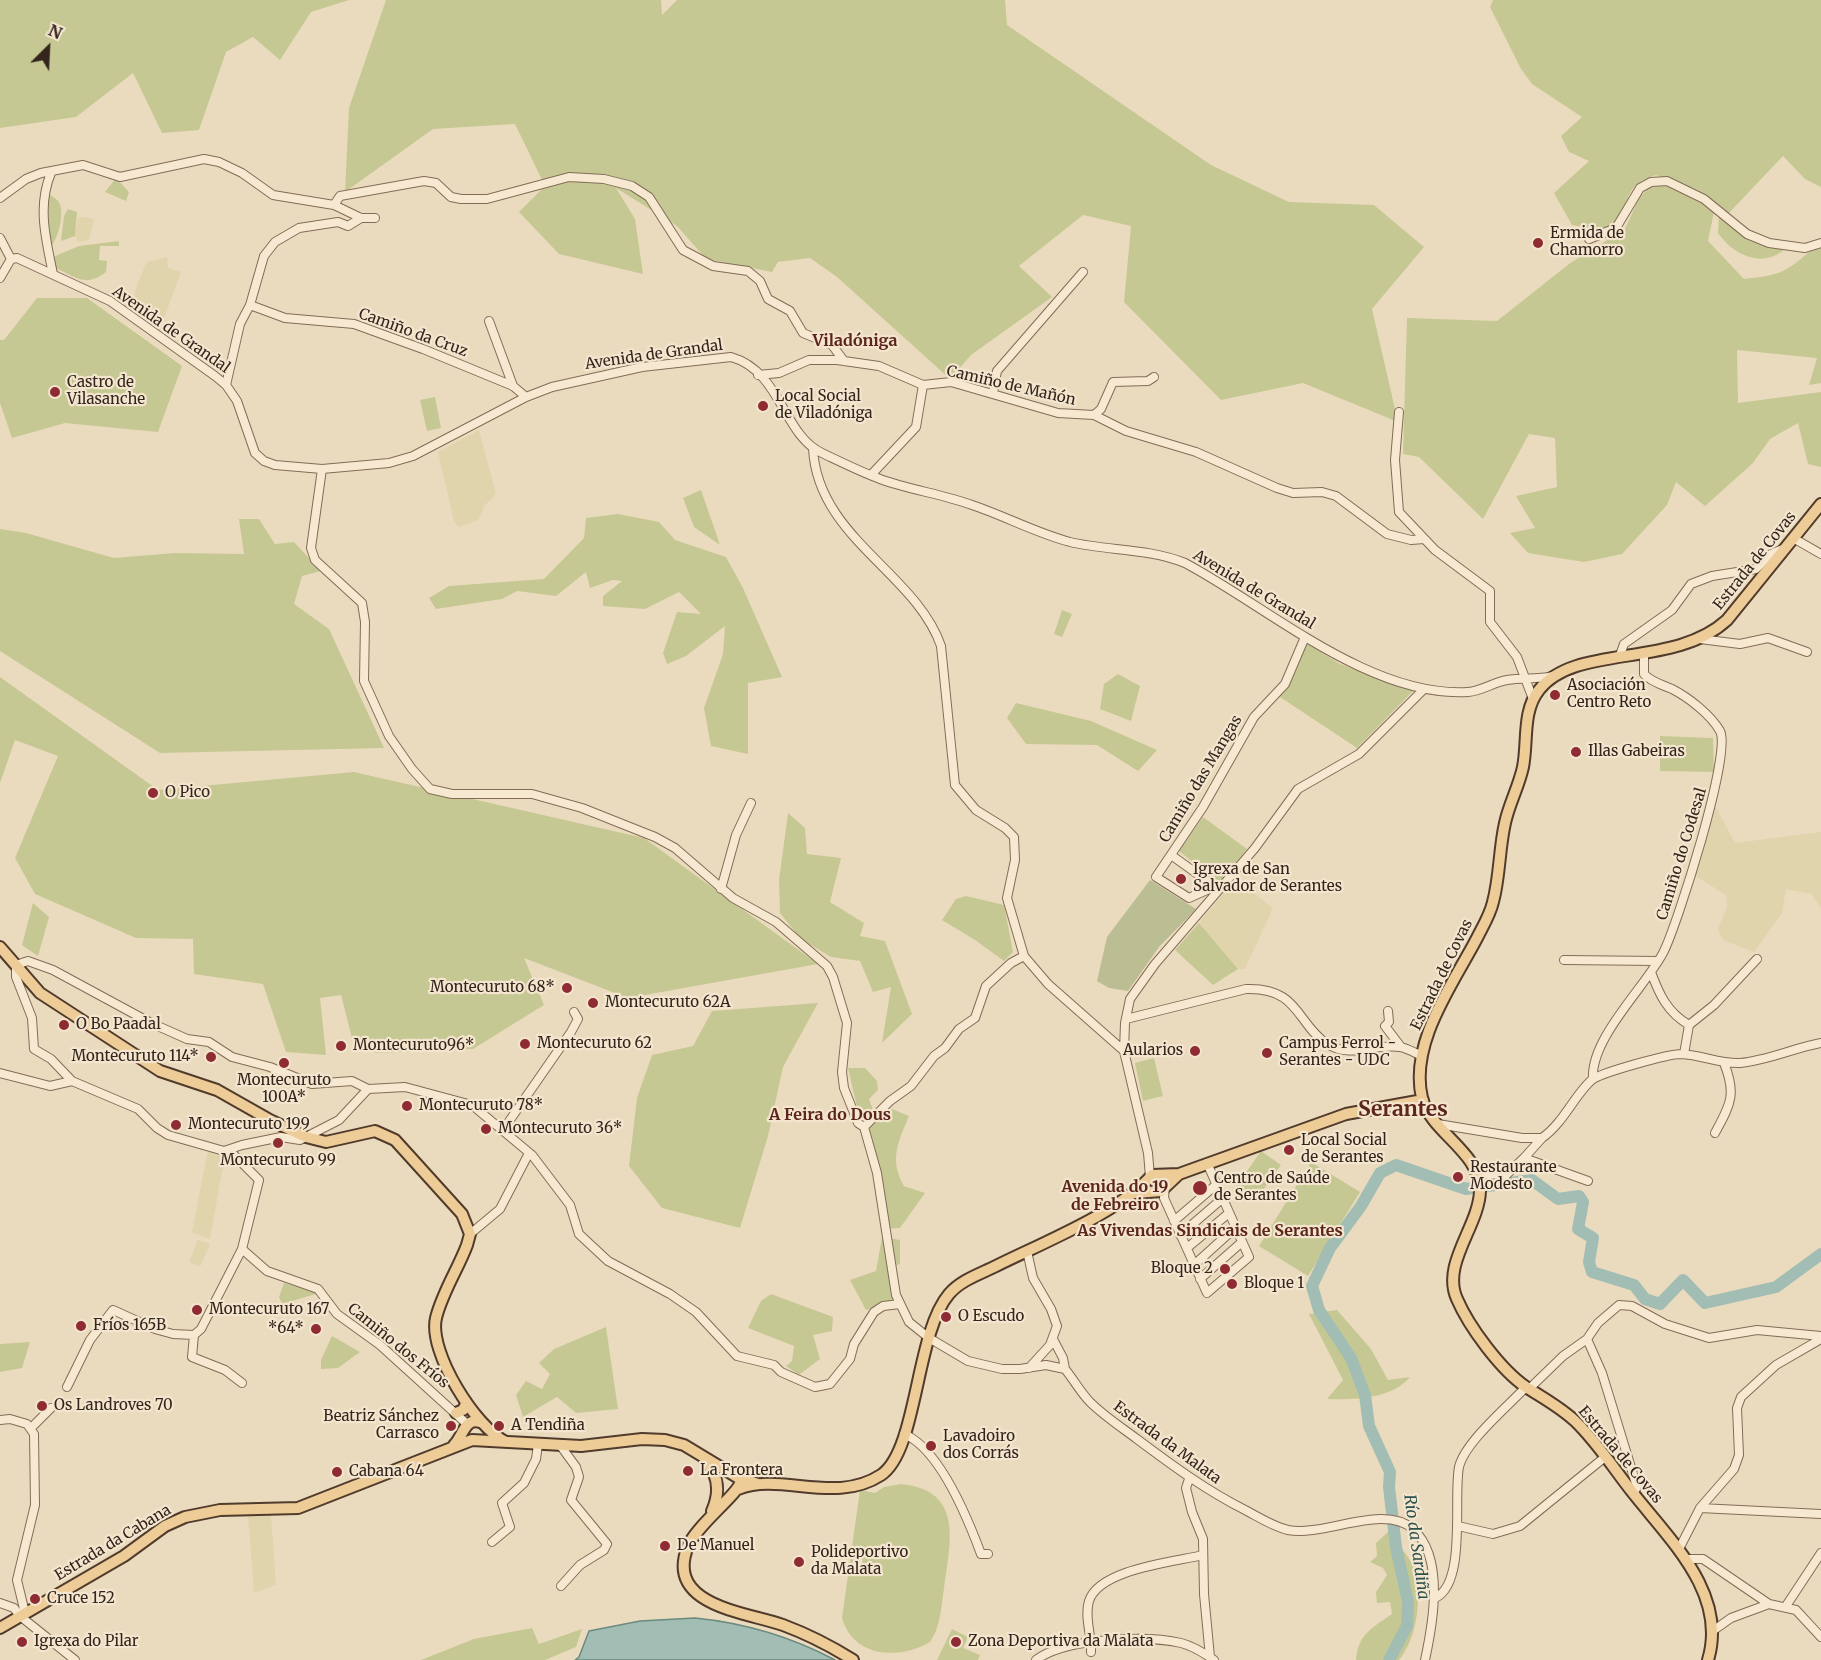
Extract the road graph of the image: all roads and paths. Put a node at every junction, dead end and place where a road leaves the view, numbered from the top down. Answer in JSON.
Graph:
{"nodes":[{"id":1,"x":51,"y":173,"type":"junction"},
{"id":2,"x":0,"y":198,"type":"edge"},
{"id":3,"x":334,"y":205,"type":"junction"},
{"id":4,"x":361,"y":218,"type":"junction"},
{"id":5,"x":375,"y":218,"type":"dead end"},
{"id":6,"x":0,"y":238,"type":"edge"},
{"id":7,"x":1589,"y":239,"type":"dead end"},
{"id":8,"x":1821,"y":243,"type":"edge"},
{"id":9,"x":11,"y":259,"type":"junction"},
{"id":10,"x":1083,"y":272,"type":"dead end"},
{"id":11,"x":53,"y":274,"type":"junction"},
{"id":12,"x":0,"y":278,"type":"edge"},
{"id":13,"x":250,"y":305,"type":"junction"},
{"id":14,"x":489,"y":321,"type":"dead end"},
{"id":15,"x":844,"y":361,"type":"junction"},
{"id":16,"x":758,"y":375,"type":"junction"},
{"id":17,"x":1154,"y":377,"type":"dead end"},
{"id":18,"x":226,"y":385,"type":"junction"},
{"id":19,"x":923,"y":385,"type":"junction"},
{"id":20,"x":513,"y":386,"type":"junction"},
{"id":21,"x":993,"y":393,"type":"junction"},
{"id":22,"x":526,"y":396,"type":"junction"},
{"id":23,"x":1399,"y":412,"type":"dead end"},
{"id":24,"x":1094,"y":415,"type":"junction"},
{"id":25,"x":813,"y":448,"type":"junction"},
{"id":26,"x":322,"y":469,"type":"junction"},
{"id":27,"x":871,"y":475,"type":"junction"},
{"id":28,"x":1821,"y":504,"type":"edge"},
{"id":29,"x":1793,"y":538,"type":"junction"},
{"id":30,"x":1424,"y":539,"type":"junction"},
{"id":31,"x":1785,"y":548,"type":"junction"},
{"id":32,"x":1821,"y":554,"type":"edge"},
{"id":33,"x":1305,"y":637,"type":"junction"},
{"id":34,"x":1700,"y":639,"type":"junction"},
{"id":35,"x":1807,"y":652,"type":"dead end"},
{"id":36,"x":1644,"y":654,"type":"junction"},
{"id":37,"x":1619,"y":658,"type":"junction"},
{"id":38,"x":1556,"y":675,"type":"junction"},
{"id":39,"x":1524,"y":678,"type":"junction"},
{"id":40,"x":1424,"y":689,"type":"junction"},
{"id":41,"x":1538,"y":692,"type":"junction"},
{"id":42,"x":751,"y":802,"type":"dead end"},
{"id":43,"x":1171,"y":855,"type":"junction"},
{"id":44,"x":722,"y":889,"type":"junction"},
{"id":45,"x":1218,"y":889,"type":"junction"},
{"id":46,"x":0,"y":947,"type":"edge"},
{"id":47,"x":1024,"y":956,"type":"junction"},
{"id":48,"x":1757,"y":959,"type":"dead end"},
{"id":49,"x":1564,"y":960,"type":"dead end"},
{"id":50,"x":1658,"y":961,"type":"junction"},
{"id":51,"x":16,"y":965,"type":"junction"},
{"id":52,"x":1651,"y":972,"type":"junction"},
{"id":53,"x":1388,"y":1011,"type":"dead end"},
{"id":54,"x":574,"y":1012,"type":"dead end"},
{"id":55,"x":1126,"y":1018,"type":"junction"},
{"id":56,"x":1689,"y":1025,"type":"junction"},
{"id":57,"x":1821,"y":1043,"type":"edge"},
{"id":58,"x":1401,"y":1047,"type":"junction"},
{"id":59,"x":1124,"y":1051,"type":"junction"},
{"id":60,"x":1684,"y":1054,"type":"junction"},
{"id":61,"x":1422,"y":1056,"type":"junction"},
{"id":62,"x":1724,"y":1063,"type":"junction"},
{"id":63,"x":0,"y":1074,"type":"edge"},
{"id":64,"x":1593,"y":1079,"type":"junction"},
{"id":65,"x":72,"y":1081,"type":"junction"},
{"id":66,"x":368,"y":1089,"type":"junction"},
{"id":67,"x":1423,"y":1100,"type":"junction"},
{"id":68,"x":1438,"y":1124,"type":"junction"},
{"id":69,"x":864,"y":1127,"type":"junction"},
{"id":70,"x":503,"y":1130,"type":"junction"},
{"id":71,"x":1715,"y":1133,"type":"dead end"},
{"id":72,"x":306,"y":1137,"type":"junction"},
{"id":73,"x":1542,"y":1138,"type":"junction"},
{"id":74,"x":230,"y":1151,"type":"junction"},
{"id":75,"x":529,"y":1153,"type":"junction"},
{"id":76,"x":1524,"y":1158,"type":"junction"},
{"id":77,"x":1208,"y":1163,"type":"junction"},
{"id":78,"x":1478,"y":1174,"type":"junction"},
{"id":79,"x":1588,"y":1181,"type":"dead end"},
{"id":80,"x":1158,"y":1184,"type":"junction"},
{"id":81,"x":1217,"y":1184,"type":"junction"},
{"id":82,"x":1223,"y":1198,"type":"junction"},
{"id":83,"x":1229,"y":1212,"type":"junction"},
{"id":84,"x":1174,"y":1221,"type":"junction"},
{"id":85,"x":1236,"y":1227,"type":"junction"},
{"id":86,"x":470,"y":1234,"type":"junction"},
{"id":87,"x":1180,"y":1235,"type":"junction"},
{"id":88,"x":1242,"y":1242,"type":"junction"},
{"id":89,"x":1187,"y":1248,"type":"junction"},
{"id":90,"x":242,"y":1249,"type":"junction"},
{"id":91,"x":1027,"y":1251,"type":"junction"},
{"id":92,"x":1194,"y":1265,"type":"junction"},
{"id":93,"x":1200,"y":1279,"type":"junction"},
{"id":94,"x":900,"y":1304,"type":"junction"},
{"id":95,"x":194,"y":1335,"type":"junction"},
{"id":96,"x":1821,"y":1337,"type":"edge"},
{"id":97,"x":929,"y":1338,"type":"junction"},
{"id":98,"x":1053,"y":1339,"type":"junction"},
{"id":99,"x":1587,"y":1339,"type":"junction"},
{"id":100,"x":1029,"y":1368,"type":"junction"},
{"id":101,"x":1065,"y":1370,"type":"junction"},
{"id":102,"x":242,"y":1383,"type":"dead end"},
{"id":103,"x":67,"y":1387,"type":"dead end"},
{"id":104,"x":1528,"y":1387,"type":"junction"},
{"id":105,"x":465,"y":1400,"type":"junction"},
{"id":106,"x":51,"y":1408,"type":"dead end"},
{"id":107,"x":456,"y":1413,"type":"junction"},
{"id":108,"x":0,"y":1420,"type":"edge"},
{"id":109,"x":467,"y":1425,"type":"junction"},
{"id":110,"x":482,"y":1425,"type":"junction"},
{"id":111,"x":31,"y":1428,"type":"junction"},
{"id":112,"x":904,"y":1434,"type":"junction"},
{"id":113,"x":475,"y":1439,"type":"junction"},
{"id":114,"x":506,"y":1442,"type":"junction"},
{"id":115,"x":538,"y":1444,"type":"junction"},
{"id":116,"x":560,"y":1445,"type":"junction"},
{"id":117,"x":454,"y":1446,"type":"junction"},
{"id":118,"x":698,"y":1453,"type":"junction"},
{"id":119,"x":1605,"y":1457,"type":"junction"},
{"id":120,"x":734,"y":1474,"type":"junction"},
{"id":121,"x":1189,"y":1479,"type":"junction"},
{"id":122,"x":758,"y":1484,"type":"junction"},
{"id":123,"x":718,"y":1485,"type":"junction"},
{"id":124,"x":735,"y":1492,"type":"junction"},
{"id":125,"x":1633,"y":1494,"type":"junction"},
{"id":126,"x":1700,"y":1508,"type":"junction"},
{"id":127,"x":1821,"y":1514,"type":"edge"},
{"id":128,"x":709,"y":1517,"type":"junction"},
{"id":129,"x":1458,"y":1526,"type":"junction"},
{"id":130,"x":492,"y":1542,"type":"dead end"},
{"id":131,"x":988,"y":1554,"type":"dead end"},
{"id":132,"x":1683,"y":1554,"type":"junction"},
{"id":133,"x":1821,"y":1554,"type":"edge"},
{"id":134,"x":1203,"y":1555,"type":"junction"},
{"id":135,"x":561,"y":1586,"type":"dead end"},
{"id":136,"x":1435,"y":1598,"type":"junction"},
{"id":137,"x":0,"y":1603,"type":"edge"},
{"id":138,"x":1769,"y":1604,"type":"junction"},
{"id":139,"x":1786,"y":1606,"type":"junction"},
{"id":140,"x":22,"y":1615,"type":"junction"},
{"id":141,"x":0,"y":1628,"type":"edge"},
{"id":142,"x":1714,"y":1630,"type":"junction"},
{"id":143,"x":1821,"y":1637,"type":"edge"},
{"id":144,"x":1091,"y":1648,"type":"junction"},
{"id":145,"x":1212,"y":1659,"type":"edge"},
{"id":146,"x":75,"y":1660,"type":"edge"},
{"id":147,"x":853,"y":1660,"type":"edge"},
{"id":148,"x":1036,"y":1660,"type":"edge"},
{"id":149,"x":1425,"y":1660,"type":"edge"},
{"id":150,"x":1708,"y":1660,"type":"edge"}],
"edges":[{"from":1,"to":2,"type":"street"},
{"from":1,"to":3,"type":"street"},
{"from":1,"to":11,"type":"street"},
{"from":3,"to":4,"type":"street"},
{"from":3,"to":15,"type":"street"},
{"from":4,"to":5,"type":"street"},
{"from":4,"to":13,"type":"street"},
{"from":6,"to":9,"type":"street"},
{"from":7,"to":8,"type":"street"},
{"from":9,"to":11,"type":"street","name":"Avenida de Grandal"},
{"from":9,"to":12,"type":"street"},
{"from":10,"to":21,"type":"street"},
{"from":11,"to":18,"type":"street","name":"Avenida de Grandal"},
{"from":13,"to":18,"type":"street"},
{"from":13,"to":20,"type":"street","name":"Camiño da Cruz"},
{"from":14,"to":20,"type":"street"},
{"from":15,"to":16,"type":"street","name":"Camiño de Mañón"},
{"from":15,"to":19,"type":"street","name":"Camiño de Mañón"},
{"from":16,"to":22,"type":"street","name":"Avenida de Grandal"},
{"from":16,"to":25,"type":"street","name":"Avenida de Grandal"},
{"from":17,"to":24,"type":"street"},
{"from":18,"to":26,"type":"street","name":"Avenida de Grandal"},
{"from":19,"to":21,"type":"street","name":"Camiño de Mañón"},
{"from":19,"to":27,"type":"street"},
{"from":20,"to":22,"type":"street","name":"Camiño da Cruz"},
{"from":21,"to":24,"type":"street","name":"Camiño de Mañón"},
{"from":22,"to":26,"type":"street","name":"Avenida de Grandal"},
{"from":23,"to":30,"type":"street"},
{"from":24,"to":30,"type":"street","name":"Camiño de Mañón"},
{"from":25,"to":27,"type":"street","name":"Avenida de Grandal"},
{"from":25,"to":47,"type":"street"},
{"from":26,"to":44,"type":"street"},
{"from":27,"to":33,"type":"street","name":"Avenida de Grandal"},
{"from":28,"to":29,"type":"main road","name":"Estrada de Covas"},
{"from":29,"to":31,"type":"main road","name":"Estrada de Covas"},
{"from":29,"to":32,"type":"street"},
{"from":30,"to":39,"type":"street"},
{"from":31,"to":34,"type":"main road","name":"Estrada de Covas"},
{"from":31,"to":37,"type":"street"},
{"from":33,"to":40,"type":"street","name":"Avenida de Grandal"},
{"from":33,"to":43,"type":"street","name":"Camiño das Mangas"},
{"from":34,"to":35,"type":"street"},
{"from":34,"to":36,"type":"main road","name":"Estrada de Covas"},
{"from":36,"to":37,"type":"main road","name":"Estrada de Covas"},
{"from":36,"to":50,"type":"street","name":"Camiño do Codesal"},
{"from":37,"to":38,"type":"main road","name":"Estrada de Covas"},
{"from":38,"to":39,"type":"street","name":"Avenida de Grandal"},
{"from":38,"to":41,"type":"main road","name":"Estrada de Covas"},
{"from":39,"to":40,"type":"street","name":"Avenida de Grandal"},
{"from":39,"to":41,"type":"street"},
{"from":39,"to":41,"type":"street"},
{"from":40,"to":45,"type":"street"},
{"from":41,"to":61,"type":"main road","name":"Estrada de Covas"},
{"from":42,"to":44,"type":"street"},
{"from":43,"to":45,"type":"street"},
{"from":43,"to":45,"type":"street","name":"Camiño das Mangas"},
{"from":44,"to":69,"type":"street"},
{"from":45,"to":55,"type":"street"},
{"from":46,"to":51,"type":"main road"},
{"from":47,"to":59,"type":"street"},
{"from":47,"to":69,"type":"street"},
{"from":48,"to":56,"type":"street"},
{"from":49,"to":50,"type":"street"},
{"from":50,"to":52,"type":"street","name":"Camiño do Codesal"},
{"from":51,"to":65,"type":"street"},
{"from":51,"to":66,"type":"street"},
{"from":51,"to":72,"type":"main road"},
{"from":52,"to":56,"type":"street"},
{"from":52,"to":64,"type":"street","name":"Camiño do Codesal"},
{"from":53,"to":58,"type":"street"},
{"from":54,"to":70,"type":"street"},
{"from":55,"to":58,"type":"street"},
{"from":55,"to":59,"type":"street"},
{"from":56,"to":60,"type":"street"},
{"from":57,"to":62,"type":"street"},
{"from":58,"to":61,"type":"street"},
{"from":59,"to":80,"type":"street"},
{"from":60,"to":62,"type":"street"},
{"from":60,"to":64,"type":"street"},
{"from":61,"to":67,"type":"main road","name":"Estrada de Covas"},
{"from":62,"to":71,"type":"street"},
{"from":63,"to":65,"type":"street"},
{"from":64,"to":73,"type":"street"},
{"from":65,"to":74,"type":"street"},
{"from":66,"to":70,"type":"street"},
{"from":66,"to":72,"type":"street"},
{"from":67,"to":68,"type":"main road"},
{"from":67,"to":77,"type":"main road"},
{"from":68,"to":73,"type":"street"},
{"from":68,"to":78,"type":"main road"},
{"from":69,"to":94,"type":"street"},
{"from":70,"to":75,"type":"street"},
{"from":72,"to":74,"type":"street"},
{"from":72,"to":86,"type":"main road"},
{"from":73,"to":76,"type":"street"},
{"from":74,"to":90,"type":"street"},
{"from":75,"to":86,"type":"street"},
{"from":75,"to":94,"type":"street"},
{"from":76,"to":78,"type":"street"},
{"from":76,"to":79,"type":"street"},
{"from":77,"to":80,"type":"main road"},
{"from":77,"to":81,"type":"street"},
{"from":78,"to":104,"type":"main road","name":"Estrada de Covas"},
{"from":80,"to":84,"type":"street"},
{"from":80,"to":91,"type":"main road"},
{"from":81,"to":82,"type":"street"},
{"from":81,"to":84,"type":"street"},
{"from":82,"to":83,"type":"street"},
{"from":82,"to":87,"type":"street"},
{"from":83,"to":85,"type":"street"},
{"from":83,"to":89,"type":"street"},
{"from":84,"to":87,"type":"street"},
{"from":85,"to":88,"type":"street"},
{"from":85,"to":92,"type":"street"},
{"from":86,"to":105,"type":"main road"},
{"from":87,"to":89,"type":"street"},
{"from":88,"to":93,"type":"street"},
{"from":88,"to":93,"type":"street"},
{"from":89,"to":92,"type":"street"},
{"from":90,"to":95,"type":"street"},
{"from":90,"to":107,"type":"street","name":"Camiño dos Fríos"},
{"from":91,"to":97,"type":"main road"},
{"from":91,"to":98,"type":"street","name":"Estrada da Malata"},
{"from":92,"to":93,"type":"street"},
{"from":94,"to":97,"type":"street"},
{"from":95,"to":102,"type":"street"},
{"from":95,"to":103,"type":"street"},
{"from":96,"to":99,"type":"street"},
{"from":96,"to":126,"type":"street"},
{"from":97,"to":100,"type":"street"},
{"from":97,"to":112,"type":"main road"},
{"from":98,"to":100,"type":"street"},
{"from":98,"to":101,"type":"street","name":"Estrada da Malata"},
{"from":99,"to":104,"type":"street"},
{"from":99,"to":125,"type":"street"},
{"from":100,"to":101,"type":"street"},
{"from":101,"to":121,"type":"street","name":"Estrada da Malata"},
{"from":104,"to":119,"type":"main road","name":"Estrada de Covas"},
{"from":104,"to":129,"type":"street"},
{"from":105,"to":107,"type":"main road"},
{"from":105,"to":109,"type":"main road"},
{"from":105,"to":110,"type":"main road"},
{"from":106,"to":111,"type":"street"},
{"from":107,"to":109,"type":"street","name":"Camiño dos Fríos"},
{"from":108,"to":111,"type":"street"},
{"from":109,"to":110,"type":"main road"},
{"from":109,"to":113,"type":"main road"},
{"from":109,"to":117,"type":"main road"},
{"from":110,"to":113,"type":"main road"},
{"from":110,"to":114,"type":"main road","name":"Estrada da Cabana"},
{"from":111,"to":140,"type":"street"},
{"from":112,"to":122,"type":"main road"},
{"from":112,"to":131,"type":"street"},
{"from":113,"to":114,"type":"main road","name":"Estrada da Cabana"},
{"from":113,"to":117,"type":"main road","name":"Estrada da Cabana"},
{"from":114,"to":115,"type":"main road","name":"Estrada da Cabana"},
{"from":115,"to":116,"type":"main road","name":"Estrada da Cabana"},
{"from":115,"to":130,"type":"street"},
{"from":116,"to":118,"type":"main road","name":"Estrada da Cabana"},
{"from":116,"to":135,"type":"street"},
{"from":117,"to":140,"type":"main road","name":"Estrada da Cabana"},
{"from":118,"to":120,"type":"main road","name":"Estrada da Cabana"},
{"from":118,"to":123,"type":"main road"},
{"from":119,"to":125,"type":"main road","name":"Estrada de Covas"},
{"from":119,"to":129,"type":"street"},
{"from":120,"to":122,"type":"main road","name":"Estrada da Cabana"},
{"from":120,"to":123,"type":"main road"},
{"from":120,"to":124,"type":"main road"},
{"from":121,"to":134,"type":"street"},
{"from":121,"to":136,"type":"street","name":"Estrada da Malata"},
{"from":122,"to":124,"type":"main road"},
{"from":123,"to":124,"type":"main road"},
{"from":123,"to":128,"type":"main road"},
{"from":124,"to":128,"type":"main road"},
{"from":125,"to":132,"type":"main road","name":"Estrada de Covas"},
{"from":126,"to":127,"type":"street"},
{"from":126,"to":132,"type":"street"},
{"from":128,"to":147,"type":"main road"},
{"from":129,"to":136,"type":"street"},
{"from":132,"to":138,"type":"street"},
{"from":132,"to":142,"type":"main road","name":"Estrada de Covas"},
{"from":133,"to":139,"type":"street"},
{"from":134,"to":144,"type":"street"},
{"from":134,"to":145,"type":"street"},
{"from":136,"to":149,"type":"street","name":"Estrada da Malata"},
{"from":137,"to":140,"type":"street"},
{"from":138,"to":139,"type":"street"},
{"from":138,"to":142,"type":"street"},
{"from":139,"to":143,"type":"street"},
{"from":140,"to":141,"type":"main road","name":"Estrada da Cabana"},
{"from":140,"to":146,"type":"street"},
{"from":142,"to":150,"type":"main road","name":"Estrada de Covas"},
{"from":144,"to":145,"type":"street"},
{"from":144,"to":148,"type":"street"}]}
